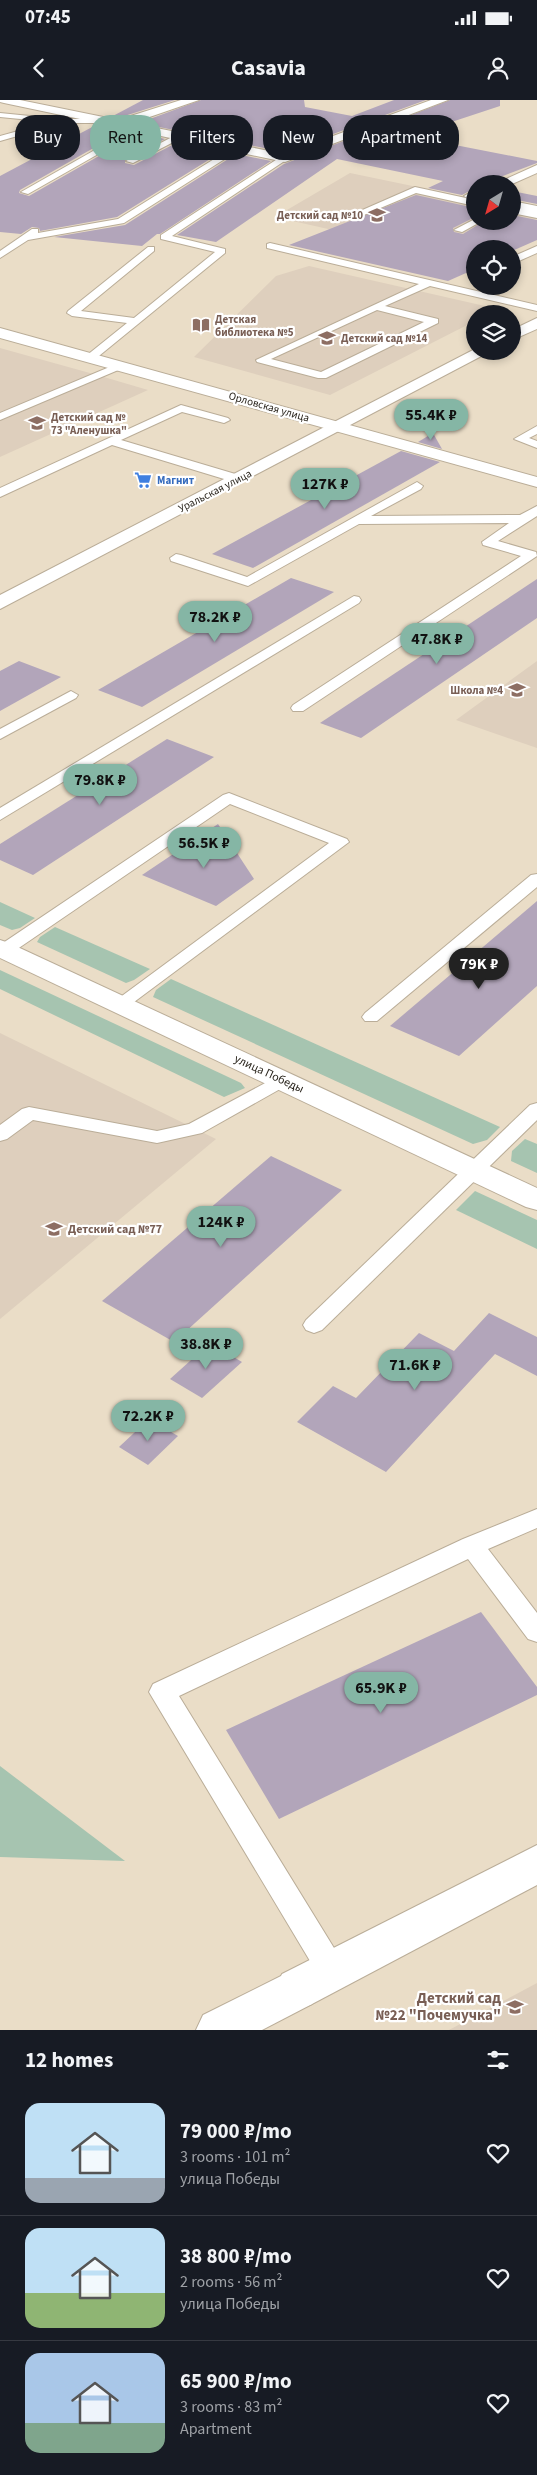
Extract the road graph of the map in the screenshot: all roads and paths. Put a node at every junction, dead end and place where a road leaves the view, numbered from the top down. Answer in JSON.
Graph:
{"nodes":[{"id":1,"x":4,"y":100,"type":"edge"},
{"id":2,"x":193,"y":100,"type":"edge"},
{"id":3,"x":442,"y":100,"type":"edge"},
{"id":4,"x":33,"y":106,"type":"junction"},
{"id":5,"x":25,"y":115,"type":"edge"},
{"id":6,"x":145,"y":115,"type":"edge"},
{"id":7,"x":0,"y":116,"type":"edge"},
{"id":8,"x":15,"y":116,"type":"edge"},
{"id":9,"x":90,"y":117,"type":"edge"},
{"id":10,"x":15,"y":126,"type":"edge"},
{"id":11,"x":15,"y":137,"type":"edge"},
{"id":12,"x":2,"y":141,"type":"edge"},
{"id":13,"x":171,"y":141,"type":"edge"},
{"id":14,"x":333,"y":141,"type":"edge"},
{"id":15,"x":90,"y":156,"type":"edge"},
{"id":16,"x":219,"y":160,"type":"edge"},
{"id":17,"x":283,"y":160,"type":"edge"},
{"id":18,"x":130,"y":161,"type":"dead end"},
{"id":19,"x":537,"y":169,"type":"edge"},
{"id":20,"x":521,"y":176,"type":"edge"},
{"id":21,"x":25,"y":192,"type":"dead end"},
{"id":22,"x":466,"y":197,"type":"edge"},
{"id":23,"x":521,"y":207,"type":"edge"},
{"id":24,"x":537,"y":210,"type":"edge"},
{"id":25,"x":521,"y":212,"type":"edge"},
{"id":26,"x":356,"y":215,"type":"dead end"},
{"id":27,"x":537,"y":215,"type":"edge"},
{"id":28,"x":41,"y":227,"type":"dead end"},
{"id":29,"x":466,"y":227,"type":"edge"},
{"id":30,"x":459,"y":230,"type":"dead end"},
{"id":31,"x":25,"y":238,"type":"junction"},
{"id":32,"x":270,"y":246,"type":"dead end"},
{"id":33,"x":151,"y":249,"type":"dead end"},
{"id":34,"x":537,"y":249,"type":"edge"},
{"id":35,"x":0,"y":255,"type":"edge"},
{"id":36,"x":521,"y":257,"type":"edge"},
{"id":37,"x":428,"y":283,"type":"junction"},
{"id":38,"x":466,"y":283,"type":"edge"},
{"id":39,"x":454,"y":289,"type":"junction"},
{"id":40,"x":375,"y":307,"type":"junction"},
{"id":41,"x":537,"y":308,"type":"edge"},
{"id":42,"x":136,"y":320,"type":"junction"},
{"id":43,"x":537,"y":323,"type":"edge"},
{"id":44,"x":521,"y":331,"type":"edge"},
{"id":45,"x":0,"y":332,"type":"edge"},
{"id":46,"x":90,"y":358,"type":"junction"},
{"id":47,"x":466,"y":360,"type":"edge"},
{"id":48,"x":118,"y":366,"type":"junction"},
{"id":49,"x":0,"y":417,"type":"edge"},
{"id":50,"x":224,"y":420,"type":"dead end"},
{"id":51,"x":338,"y":427,"type":"junction"},
{"id":52,"x":537,"y":429,"type":"edge"},
{"id":53,"x":111,"y":441,"type":"junction"},
{"id":54,"x":537,"y":445,"type":"edge"},
{"id":55,"x":238,"y":479,"type":"junction"},
{"id":56,"x":537,"y":482,"type":"edge"},
{"id":57,"x":417,"y":486,"type":"dead end"},
{"id":58,"x":0,"y":493,"type":"edge"},
{"id":59,"x":537,"y":510,"type":"edge"},
{"id":60,"x":523,"y":519,"type":"junction"},
{"id":61,"x":356,"y":520,"type":"junction"},
{"id":62,"x":176,"y":558,"type":"dead end"},
{"id":63,"x":354,"y":600,"type":"dead end"},
{"id":64,"x":0,"y":603,"type":"edge"},
{"id":65,"x":71,"y":695,"type":"dead end"},
{"id":66,"x":298,"y":708,"type":"dead end"},
{"id":67,"x":0,"y":735,"type":"edge"},
{"id":68,"x":0,"y":815,"type":"edge"},
{"id":69,"x":537,"y":879,"type":"edge"},
{"id":70,"x":2,"y":949,"type":"edge"},
{"id":71,"x":120,"y":1004,"type":"junction"},
{"id":72,"x":371,"y":1017,"type":"dead end"},
{"id":73,"x":282,"y":1080,"type":"junction"},
{"id":74,"x":537,"y":1109,"type":"edge"},
{"id":75,"x":0,"y":1134,"type":"edge"},
{"id":76,"x":474,"y":1170,"type":"junction"},
{"id":77,"x":537,"y":1200,"type":"edge"},
{"id":78,"x":314,"y":1325,"type":"dead end"},
{"id":79,"x":537,"y":1518,"type":"edge"},
{"id":80,"x":472,"y":1546,"type":"junction"},
{"id":81,"x":537,"y":1632,"type":"edge"},
{"id":82,"x":537,"y":1864,"type":"edge"},
{"id":83,"x":314,"y":1980,"type":"junction"},
{"id":84,"x":218,"y":2030,"type":"edge"}],
"edges":[{"from":1,"to":4,"type":"street"},
{"from":2,"to":6,"type":"street"},
{"from":3,"to":14,"type":"street"},
{"from":4,"to":5,"type":"lane"},
{"from":4,"to":9,"type":"street"},
{"from":7,"to":8,"type":"lane"},
{"from":10,"to":12,"type":"lane"},
{"from":11,"to":12,"type":"lane"},
{"from":13,"to":18,"type":"lane"},
{"from":15,"to":21,"type":"lane"},
{"from":16,"to":31,"type":"lane"},
{"from":17,"to":42,"type":"lane"},
{"from":19,"to":20,"type":"street"},
{"from":22,"to":26,"type":"lane"},
{"from":23,"to":24,"type":"street"},
{"from":25,"to":27,"type":"lane"},
{"from":28,"to":31,"type":"lane"},
{"from":29,"to":30,"type":"lane"},
{"from":31,"to":35,"type":"lane"},
{"from":32,"to":37,"type":"lane"},
{"from":33,"to":42,"type":"lane"},
{"from":34,"to":36,"type":"lane"},
{"from":37,"to":39,"type":"lane"},
{"from":37,"to":40,"type":"lane"},
{"from":38,"to":39,"type":"lane"},
{"from":39,"to":41,"type":"lane"},
{"from":40,"to":40,"type":"lane"},
{"from":42,"to":46,"type":"lane"},
{"from":43,"to":44,"type":"street"},
{"from":45,"to":46,"type":"street","name":"Орловская улица"},
{"from":46,"to":48,"type":"street","name":"Орловская улица"},
{"from":47,"to":51,"type":"street","name":"Уральская улица"},
{"from":48,"to":49,"type":"lane"},
{"from":48,"to":51,"type":"street","name":"Орловская улица"},
{"from":50,"to":53,"type":"lane"},
{"from":51,"to":55,"type":"street","name":"Уральская улица"},
{"from":51,"to":56,"type":"street","name":"Орловская улица"},
{"from":52,"to":54,"type":"lane"},
{"from":53,"to":55,"type":"lane"},
{"from":53,"to":58,"type":"lane"},
{"from":55,"to":64,"type":"street","name":"Уральская улица"},
{"from":57,"to":61,"type":"lane"},
{"from":59,"to":60,"type":"lane"},
{"from":60,"to":61,"type":"lane"},
{"from":60,"to":66,"type":"lane"},
{"from":61,"to":62,"type":"lane"},
{"from":63,"to":68,"type":"lane"},
{"from":65,"to":67,"type":"lane"},
{"from":69,"to":72,"type":"lane"},
{"from":70,"to":71,"type":"street","name":"улица Победы"},
{"from":70,"to":71,"type":"lane"},
{"from":71,"to":73,"type":"street","name":"улица Победы"},
{"from":73,"to":75,"type":"lane"},
{"from":73,"to":76,"type":"street","name":"улица Победы"},
{"from":74,"to":76,"type":"lane"},
{"from":76,"to":77,"type":"street","name":"улица Победы"},
{"from":76,"to":78,"type":"lane"},
{"from":79,"to":80,"type":"lane"},
{"from":80,"to":81,"type":"lane"},
{"from":80,"to":83,"type":"lane"},
{"from":82,"to":83,"type":"street"},
{"from":83,"to":84,"type":"street"}]}
